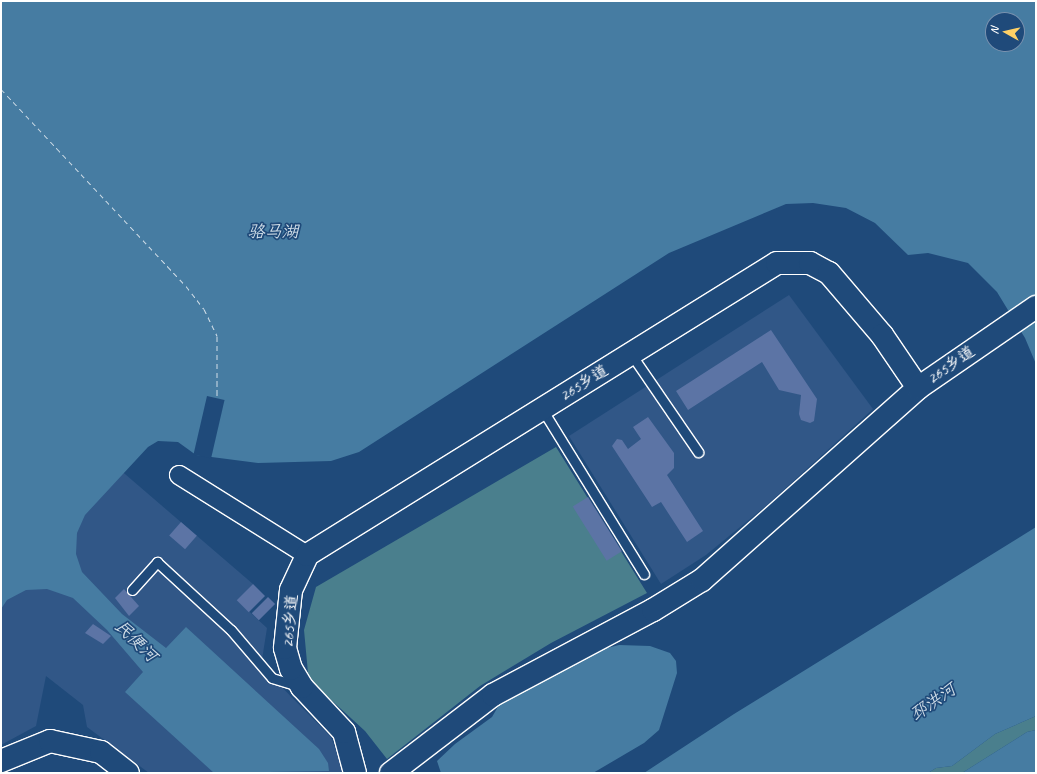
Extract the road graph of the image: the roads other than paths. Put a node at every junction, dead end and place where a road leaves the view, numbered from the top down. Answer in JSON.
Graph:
{"nodes":[{"id":1,"x":1036,"y":307,"type":"edge"},
{"id":2,"x":631,"y":354,"type":"junction"},
{"id":3,"x":918,"y":388,"type":"junction"},
{"id":4,"x":542,"y":409,"type":"junction"},
{"id":5,"x":698,"y":452,"type":"dead end"},
{"id":6,"x":179,"y":475,"type":"dead end"},
{"id":7,"x":307,"y":555,"type":"junction"},
{"id":8,"x":644,"y":574,"type":"dead end"},
{"id":9,"x":132,"y":590,"type":"dead end"},
{"id":10,"x":302,"y":687,"type":"junction"},
{"id":11,"x":1,"y":761,"type":"edge"},
{"id":12,"x":128,"y":773,"type":"edge"},
{"id":13,"x":355,"y":773,"type":"edge"},
{"id":14,"x":392,"y":773,"type":"edge"}],
"edges":[{"from":1,"to":3,"type":"street","name":"265乡道"},
{"from":2,"to":3,"type":"street","name":"265乡道"},
{"from":2,"to":4,"type":"street","name":"265乡道"},
{"from":2,"to":5,"type":"lane"},
{"from":3,"to":14,"type":"street"},
{"from":4,"to":7,"type":"street","name":"265乡道"},
{"from":4,"to":8,"type":"lane"},
{"from":6,"to":7,"type":"street"},
{"from":7,"to":10,"type":"street","name":"265乡道"},
{"from":9,"to":10,"type":"lane"},
{"from":10,"to":13,"type":"street","name":"265乡道"},
{"from":11,"to":12,"type":"street"}]}
